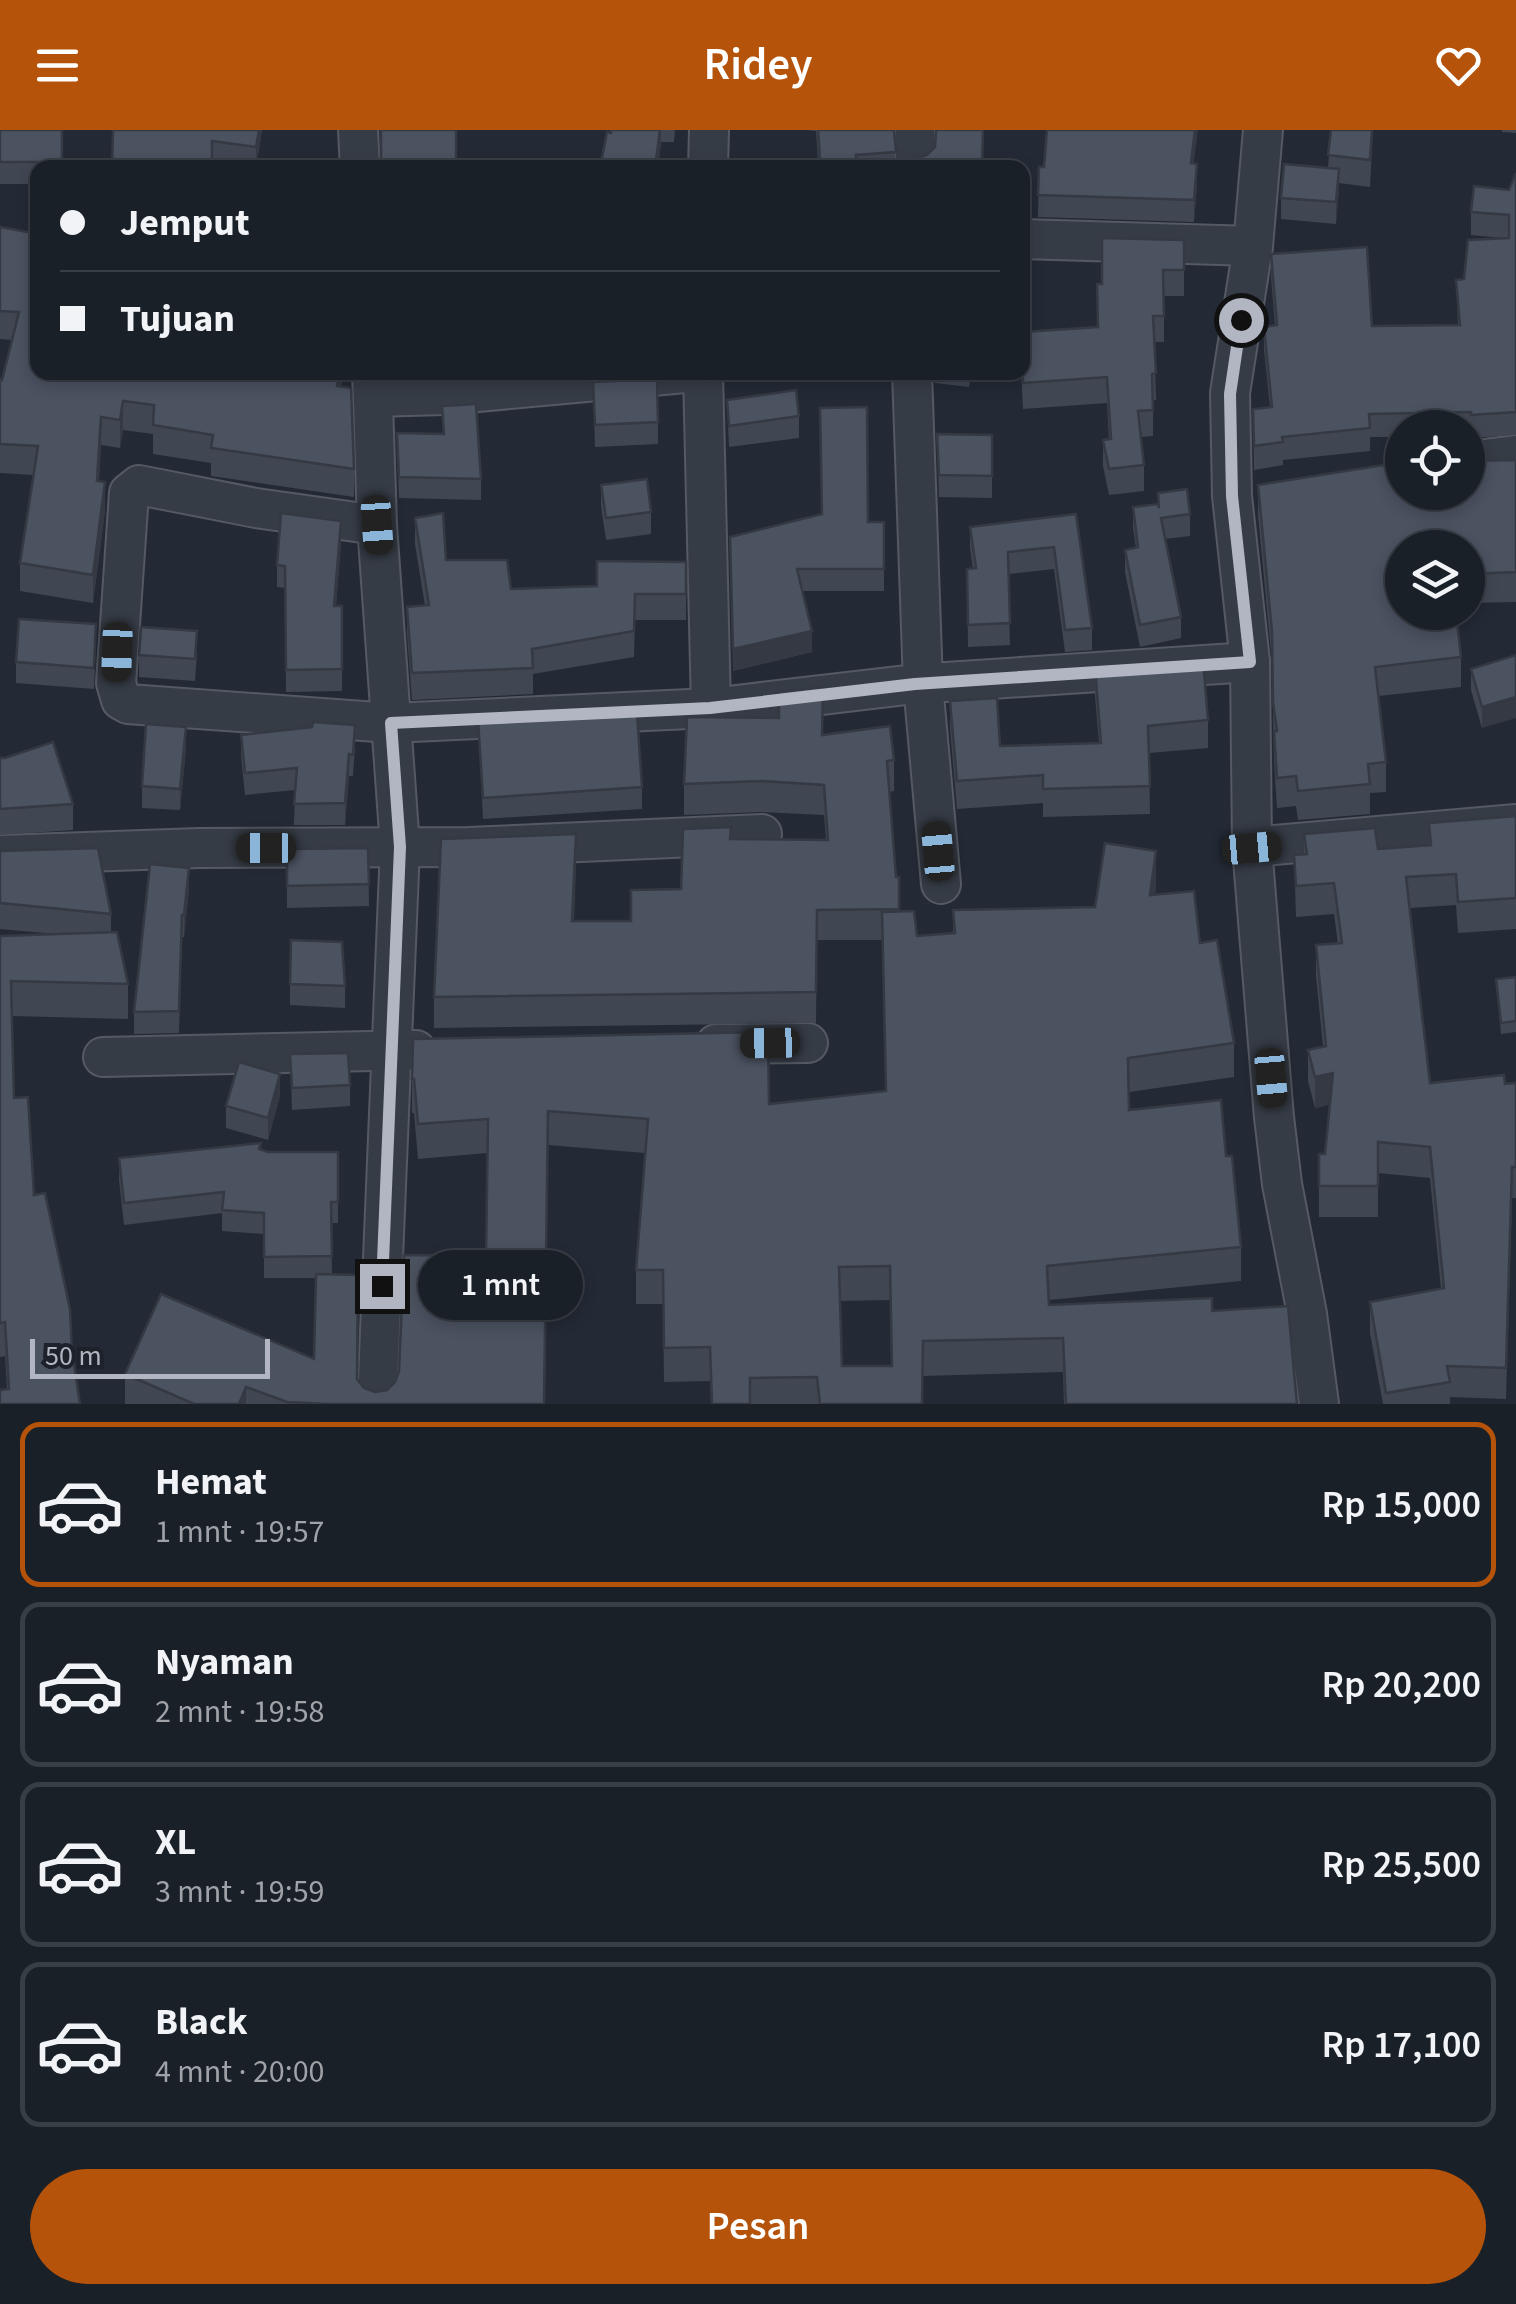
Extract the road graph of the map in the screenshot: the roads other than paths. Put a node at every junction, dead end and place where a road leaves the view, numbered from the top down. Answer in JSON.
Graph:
{"nodes":[{"id":1,"x":358,"y":130,"type":"edge"},
{"id":2,"x":710,"y":130,"type":"edge"},
{"id":3,"x":916,"y":130,"type":"edge"},
{"id":4,"x":1263,"y":130,"type":"edge"},
{"id":5,"x":360,"y":160,"type":"edge"},
{"id":6,"x":708,"y":160,"type":"edge"},
{"id":7,"x":915,"y":160,"type":"edge"},
{"id":8,"x":1030,"y":239,"type":"edge"},
{"id":9,"x":1253,"y":246,"type":"junction"},
{"id":10,"x":611,"y":380,"type":"edge"},
{"id":11,"x":699,"y":380,"type":"edge"},
{"id":12,"x":912,"y":380,"type":"edge"},
{"id":13,"x":372,"y":385,"type":"edge"},
{"id":14,"x":1516,"y":455,"type":"edge"},
{"id":15,"x":1485,"y":459,"type":"edge"},
{"id":16,"x":1270,"y":490,"type":"edge"},
{"id":17,"x":1232,"y":496,"type":"junction"},
{"id":18,"x":377,"y":525,"type":"junction"},
{"id":19,"x":1250,"y":662,"type":"junction"},
{"id":20,"x":924,"y":684,"type":"junction"},
{"id":21,"x":710,"y":708,"type":"junction"},
{"id":22,"x":391,"y":723,"type":"junction"},
{"id":23,"x":1516,"y":824,"type":"edge"},
{"id":24,"x":762,"y":834,"type":"dead end"},
{"id":25,"x":400,"y":847,"type":"junction"},
{"id":26,"x":1252,"y":848,"type":"junction"},
{"id":27,"x":0,"y":855,"type":"edge"},
{"id":28,"x":940,"y":884,"type":"dead end"},
{"id":29,"x":808,"y":1042,"type":"dead end"},
{"id":30,"x":689,"y":1045,"type":"edge"},
{"id":31,"x":450,"y":1050,"type":"edge"},
{"id":32,"x":391,"y":1051,"type":"junction"},
{"id":33,"x":103,"y":1058,"type":"dead end"},
{"id":34,"x":377,"y":1404,"type":"edge"},
{"id":35,"x":1319,"y":1404,"type":"edge"}],
"edges":[{"from":1,"to":5,"type":"street"},
{"from":2,"to":6,"type":"street"},
{"from":3,"to":7,"type":"street"},
{"from":4,"to":9,"type":"street"},
{"from":8,"to":9,"type":"street"},
{"from":9,"to":17,"type":"street"},
{"from":10,"to":13,"type":"street"},
{"from":11,"to":21,"type":"street"},
{"from":12,"to":20,"type":"street"},
{"from":13,"to":18,"type":"street"},
{"from":14,"to":15,"type":"street"},
{"from":16,"to":17,"type":"street"},
{"from":17,"to":19,"type":"street"},
{"from":18,"to":22,"type":"street"},
{"from":18,"to":22,"type":"street"},
{"from":19,"to":20,"type":"street"},
{"from":19,"to":26,"type":"street"},
{"from":20,"to":21,"type":"street"},
{"from":20,"to":28,"type":"street"},
{"from":21,"to":22,"type":"street"},
{"from":22,"to":25,"type":"street"},
{"from":23,"to":26,"type":"street"},
{"from":24,"to":25,"type":"street"},
{"from":25,"to":27,"type":"street"},
{"from":25,"to":32,"type":"street"},
{"from":26,"to":35,"type":"street"},
{"from":29,"to":30,"type":"street"},
{"from":31,"to":32,"type":"street"},
{"from":32,"to":33,"type":"street"},
{"from":32,"to":34,"type":"street"}]}
